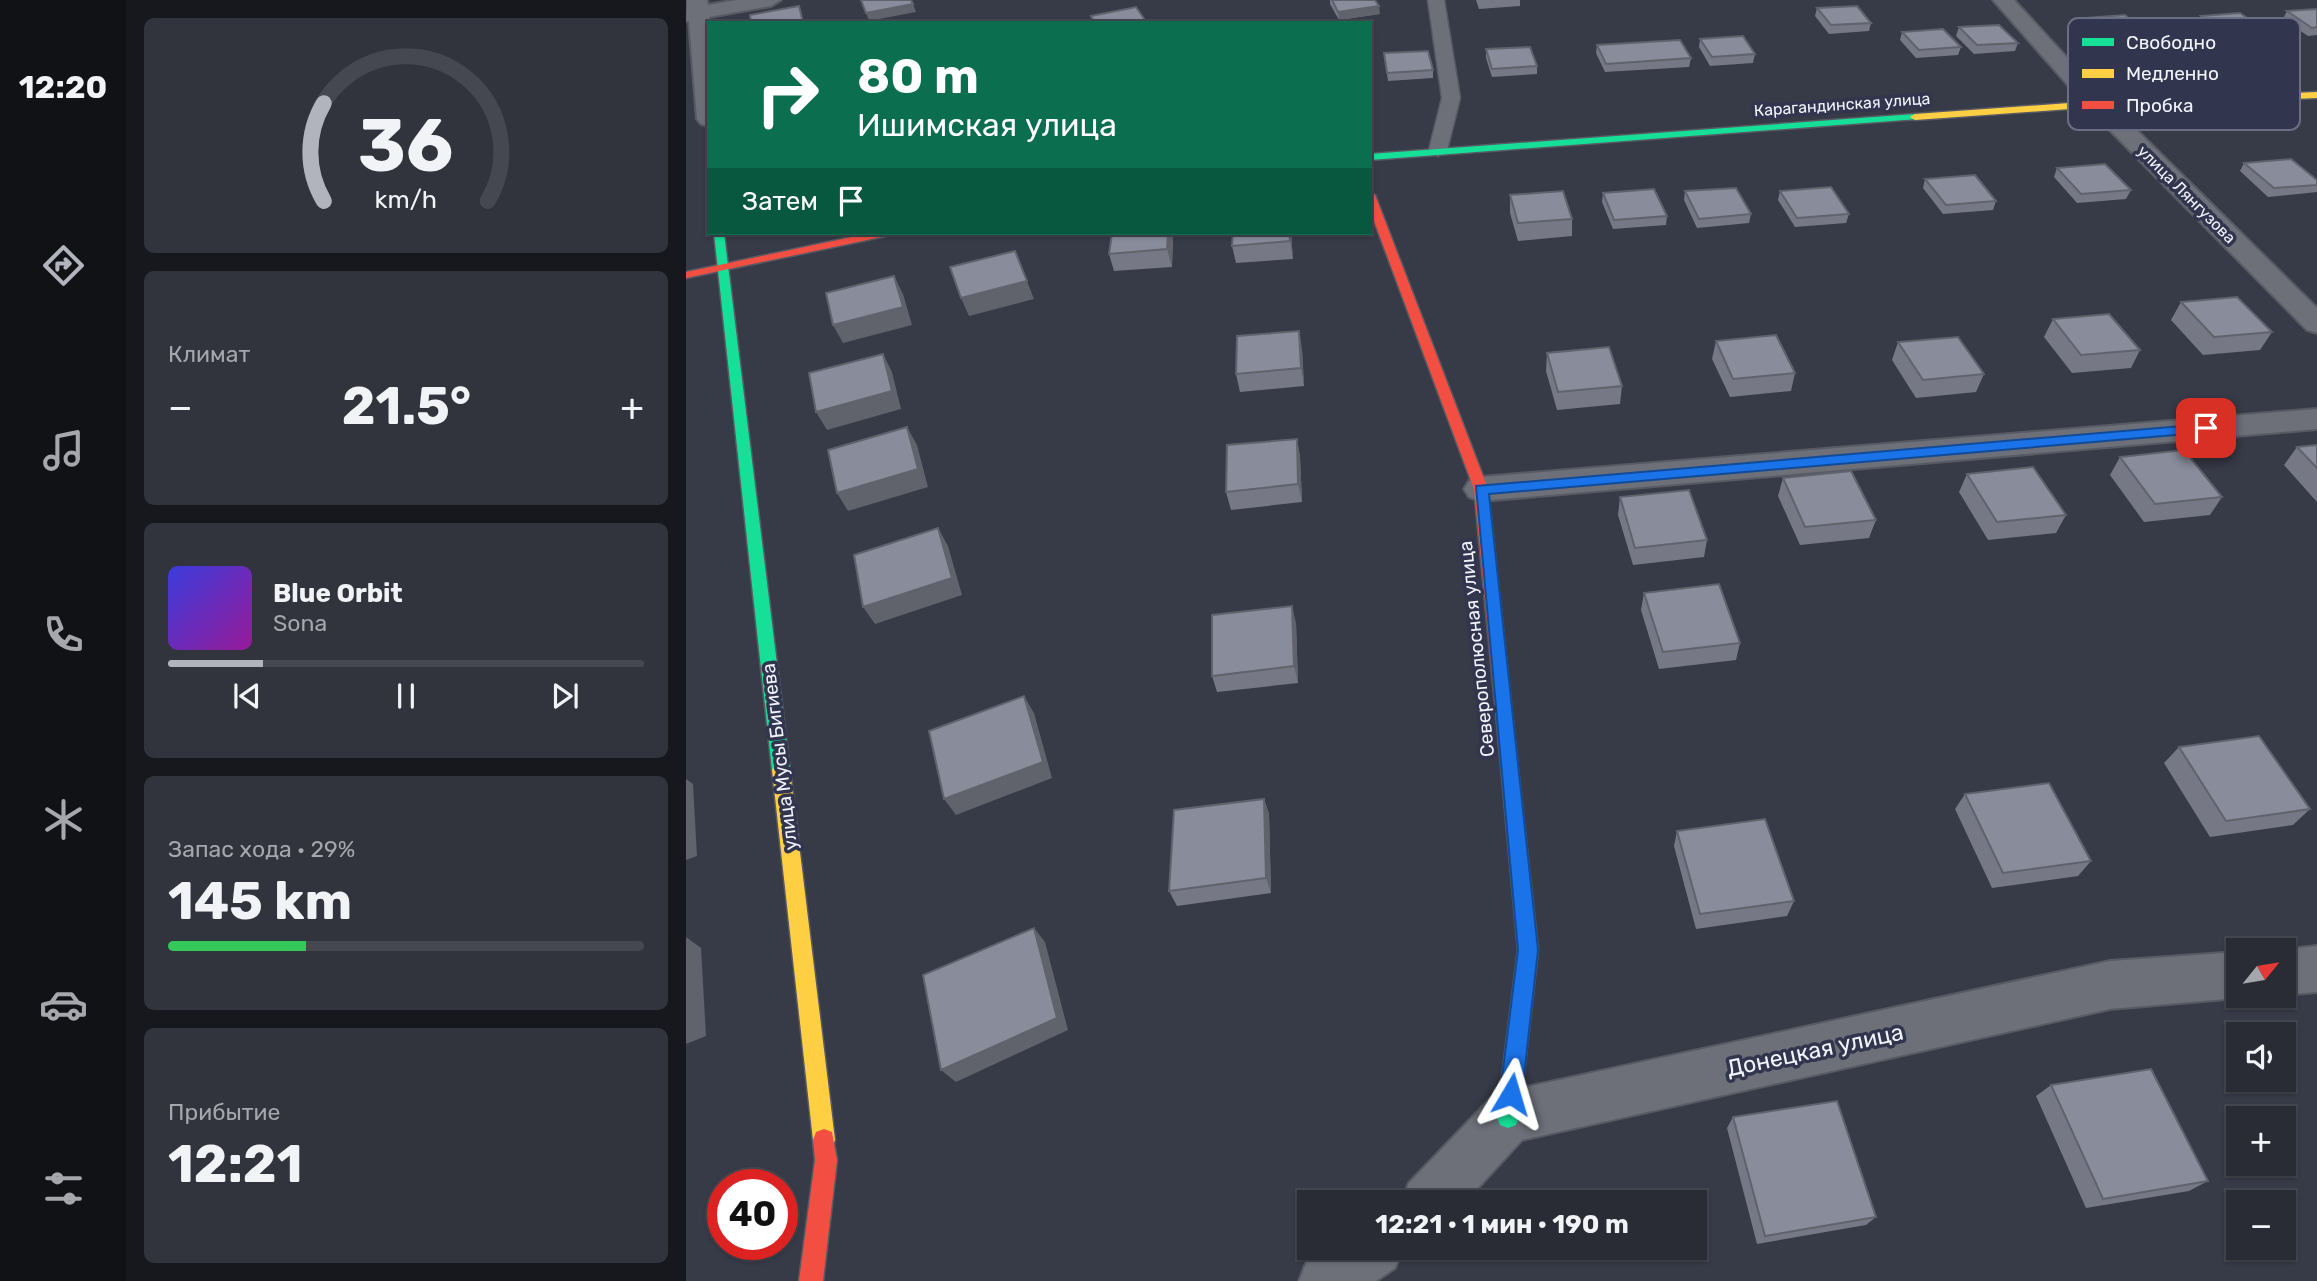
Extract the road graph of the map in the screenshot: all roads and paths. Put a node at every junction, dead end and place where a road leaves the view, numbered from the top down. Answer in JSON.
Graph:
{"nodes":[{"id":1,"x":771,"y":0,"type":"edge"},
{"id":2,"x":1436,"y":0,"type":"edge"},
{"id":3,"x":2003,"y":0,"type":"edge"},
{"id":4,"x":694,"y":9,"type":"edge"},
{"id":5,"x":2068,"y":72,"type":"edge"},
{"id":6,"x":707,"y":104,"type":"edge"},
{"id":7,"x":2068,"y":106,"type":"edge"},
{"id":8,"x":2123,"y":130,"type":"edge"},
{"id":9,"x":1438,"y":150,"type":"junction"},
{"id":10,"x":1372,"y":157,"type":"edge"},
{"id":11,"x":1372,"y":200,"type":"edge"},
{"id":12,"x":719,"y":235,"type":"edge"},
{"id":13,"x":876,"y":235,"type":"edge"},
{"id":14,"x":722,"y":266,"type":"junction"},
{"id":15,"x":686,"y":275,"type":"edge"},
{"id":16,"x":2317,"y":324,"type":"edge"},
{"id":17,"x":2317,"y":419,"type":"edge"},
{"id":18,"x":1481,"y":489,"type":"junction"},
{"id":19,"x":2317,"y":969,"type":"edge"},
{"id":20,"x":2296,"y":971,"type":"edge"},
{"id":21,"x":2226,"y":976,"type":"edge"},
{"id":22,"x":1508,"y":1117,"type":"junction"},
{"id":23,"x":1439,"y":1190,"type":"edge"},
{"id":24,"x":1358,"y":1260,"type":"edge"},
{"id":25,"x":811,"y":1281,"type":"edge"},
{"id":26,"x":1327,"y":1281,"type":"edge"}],
"edges":[{"from":1,"to":4,"type":"street"},
{"from":2,"to":9,"type":"lane"},
{"from":3,"to":5,"type":"street","name":"улица Лянгузова"},
{"from":4,"to":6,"type":"street"},
{"from":7,"to":9,"type":"street","name":"Карагандинская улица"},
{"from":8,"to":16,"type":"street","name":"улица Лянгузова"},
{"from":9,"to":10,"type":"street","name":"Карагандинская улица"},
{"from":11,"to":18,"type":"street","name":"Северополюсная улица"},
{"from":12,"to":14,"type":"street","name":"улица Мусы Бигиева"},
{"from":13,"to":14,"type":"street"},
{"from":14,"to":15,"type":"street"},
{"from":14,"to":25,"type":"street","name":"улица Мусы Бигиева"},
{"from":17,"to":18,"type":"street"},
{"from":18,"to":22,"type":"street","name":"Северополюсная улица"},
{"from":19,"to":20,"type":"street"},
{"from":21,"to":22,"type":"street","name":"Донецкая улица"},
{"from":22,"to":23,"type":"street"},
{"from":24,"to":26,"type":"street"}]}
